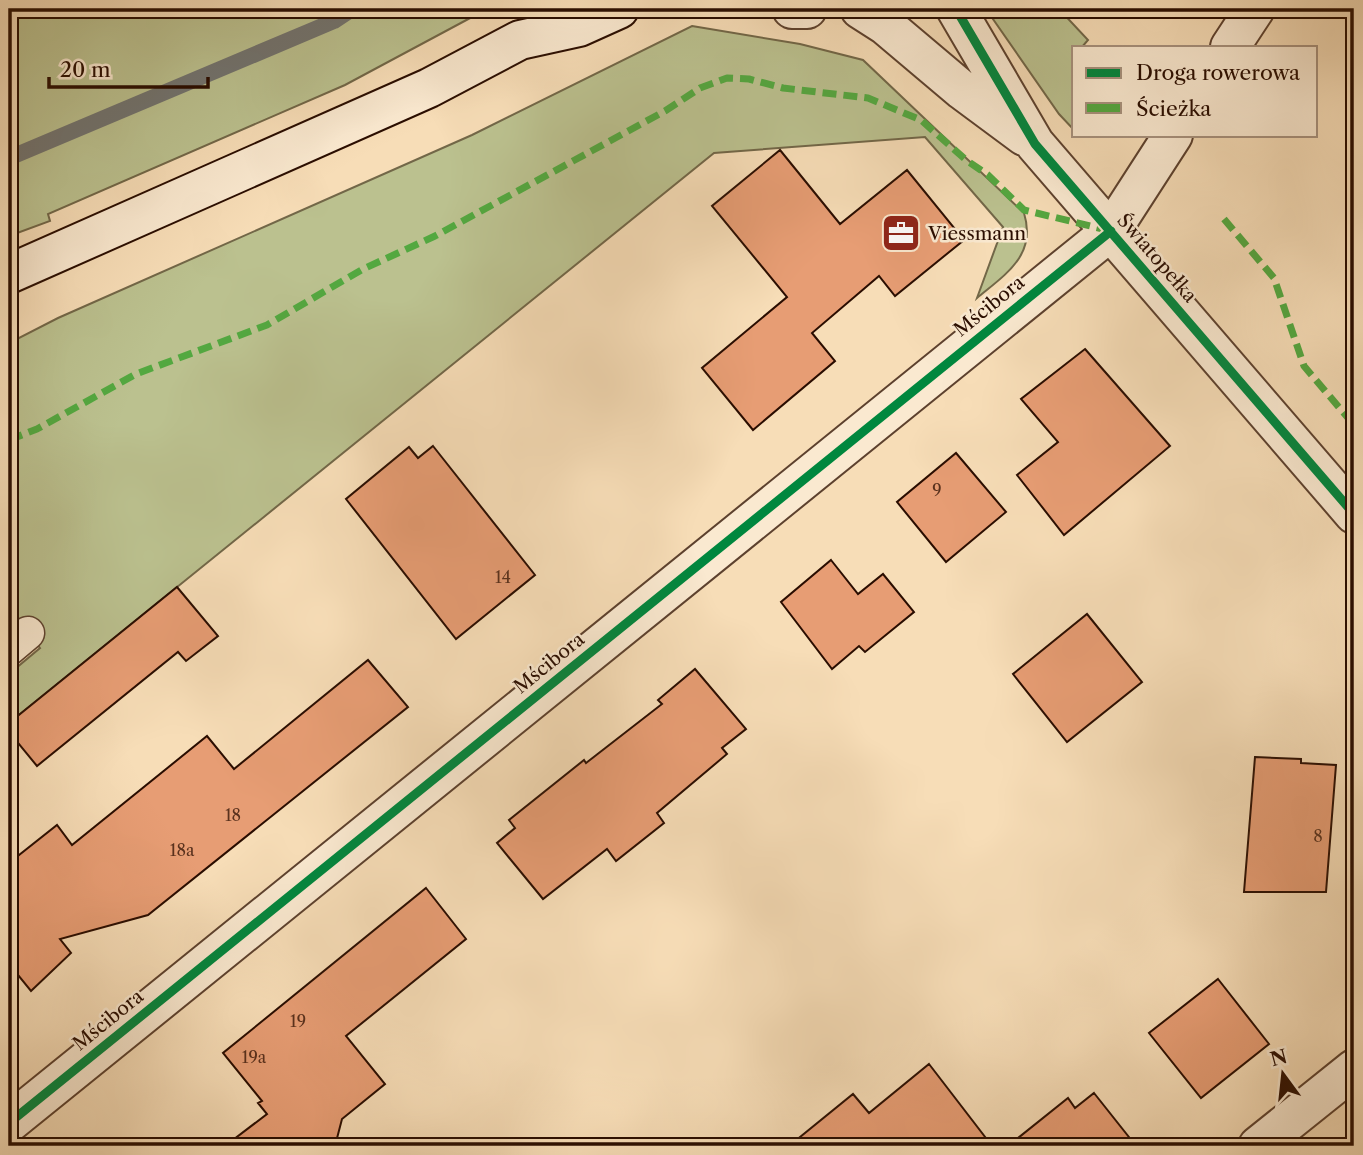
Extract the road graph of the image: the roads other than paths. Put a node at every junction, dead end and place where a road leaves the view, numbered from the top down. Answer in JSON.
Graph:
{"nodes":[{"id":1,"x":544,"y":9,"type":"edge"},
{"id":2,"x":619,"y":9,"type":"edge"},
{"id":3,"x":792,"y":9,"type":"edge"},
{"id":4,"x":807,"y":9,"type":"edge"},
{"id":5,"x":860,"y":9,"type":"edge"},
{"id":6,"x":956,"y":9,"type":"edge"},
{"id":7,"x":1255,"y":9,"type":"edge"},
{"id":8,"x":520,"y":40,"type":"junction"},
{"id":9,"x":1231,"y":46,"type":"edge"},
{"id":10,"x":1172,"y":136,"type":"edge"},
{"id":11,"x":1035,"y":144,"type":"junction"},
{"id":12,"x":1111,"y":231,"type":"junction"},
{"id":13,"x":9,"y":274,"type":"edge"},
{"id":14,"x":1354,"y":514,"type":"edge"},
{"id":15,"x":1354,"y":1069,"type":"edge"},
{"id":16,"x":9,"y":1122,"type":"edge"},
{"id":17,"x":1258,"y":1146,"type":"edge"}],
"edges":[{"from":1,"to":8,"type":"street"},
{"from":2,"to":8,"type":"street"},
{"from":3,"to":4,"type":"street"},
{"from":5,"to":11,"type":"street","name":"Światopełka"},
{"from":6,"to":11,"type":"street","name":"Światopełka"},
{"from":7,"to":9,"type":"street"},
{"from":8,"to":13,"type":"street"},
{"from":10,"to":12,"type":"street","name":"Mścibora"},
{"from":11,"to":12,"type":"street","name":"Światopełka"},
{"from":12,"to":14,"type":"street","name":"Światopełka"},
{"from":12,"to":16,"type":"street","name":"Mścibora"},
{"from":15,"to":17,"type":"street"}]}
